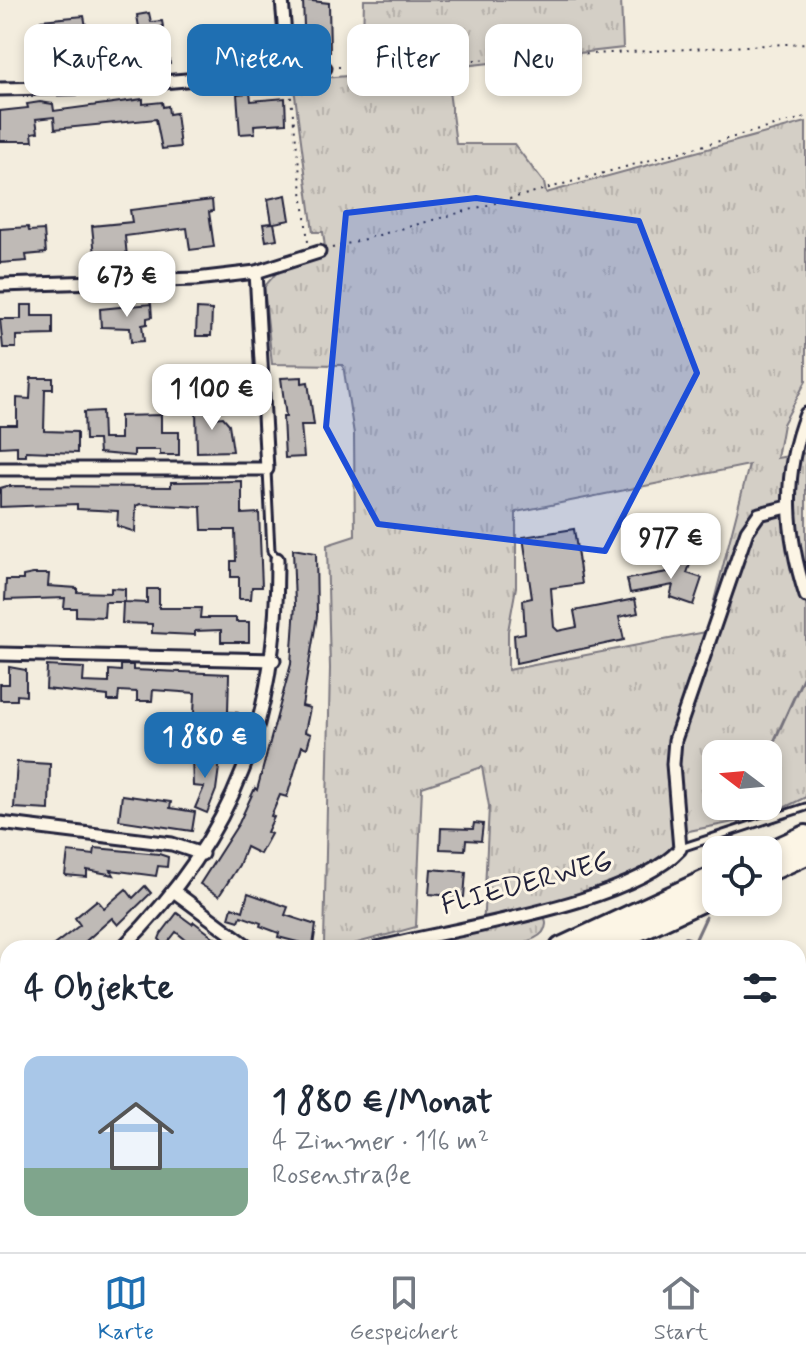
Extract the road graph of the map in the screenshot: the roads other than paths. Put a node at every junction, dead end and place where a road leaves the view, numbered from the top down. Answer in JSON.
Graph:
{"nodes":[{"id":1,"x":282,"y":0,"type":"edge"},
{"id":2,"x":284,"y":24,"type":"edge"},
{"id":3,"x":187,"y":79,"type":"edge"},
{"id":4,"x":0,"y":89,"type":"edge"},
{"id":5,"x":314,"y":253,"type":"road end"},
{"id":6,"x":256,"y":272,"type":"junction"},
{"id":7,"x":0,"y":285,"type":"edge"},
{"id":8,"x":806,"y":414,"type":"edge"},
{"id":9,"x":0,"y":469,"type":"edge"},
{"id":10,"x":267,"y":469,"type":"junction"},
{"id":11,"x":788,"y":507,"type":"junction"},
{"id":12,"x":277,"y":559,"type":"joint"},
{"id":13,"x":806,"y":596,"type":"edge"},
{"id":14,"x":0,"y":654,"type":"edge"},
{"id":15,"x":274,"y":660,"type":"junction"},
{"id":16,"x":806,"y":807,"type":"edge"},
{"id":17,"x":0,"y":823,"type":"edge"},
{"id":18,"x":806,"y":836,"type":"edge"},
{"id":19,"x":782,"y":847,"type":"edge"},
{"id":20,"x":680,"y":849,"type":"junction"},
{"id":21,"x":202,"y":854,"type":"junction"},
{"id":22,"x":806,"y":854,"type":"edge"},
{"id":23,"x":782,"y":865,"type":"edge"},
{"id":24,"x":702,"y":883,"type":"edge"},
{"id":25,"x":175,"y":892,"type":"junction"},
{"id":26,"x":702,"y":901,"type":"edge"},
{"id":27,"x":130,"y":940,"type":"edge"},
{"id":28,"x":239,"y":940,"type":"edge"},
{"id":29,"x":410,"y":940,"type":"edge"},
{"id":30,"x":578,"y":940,"type":"edge"},
{"id":31,"x":617,"y":940,"type":"edge"}],
"edges":[{"from":1,"to":2,"type":"street"},
{"from":3,"to":4,"type":"street"},
{"from":5,"to":6,"type":"street"},
{"from":6,"to":7,"type":"street"},
{"from":6,"to":10,"type":"street"},
{"from":8,"to":11,"type":"street"},
{"from":9,"to":10,"type":"street"},
{"from":10,"to":12,"type":"lane"},
{"from":11,"to":13,"type":"street"},
{"from":11,"to":20,"type":"street"},
{"from":12,"to":15,"type":"street"},
{"from":14,"to":15,"type":"street"},
{"from":15,"to":21,"type":"street"},
{"from":16,"to":20,"type":"lane"},
{"from":17,"to":21,"type":"street"},
{"from":18,"to":19,"type":"highway"},
{"from":20,"to":29,"type":"street","name":"FLIEDERWEG"},
{"from":21,"to":25,"type":"street"},
{"from":22,"to":23,"type":"highway"},
{"from":24,"to":30,"type":"highway"},
{"from":25,"to":27,"type":"street"},
{"from":25,"to":28,"type":"street"},
{"from":26,"to":31,"type":"highway"}]}
